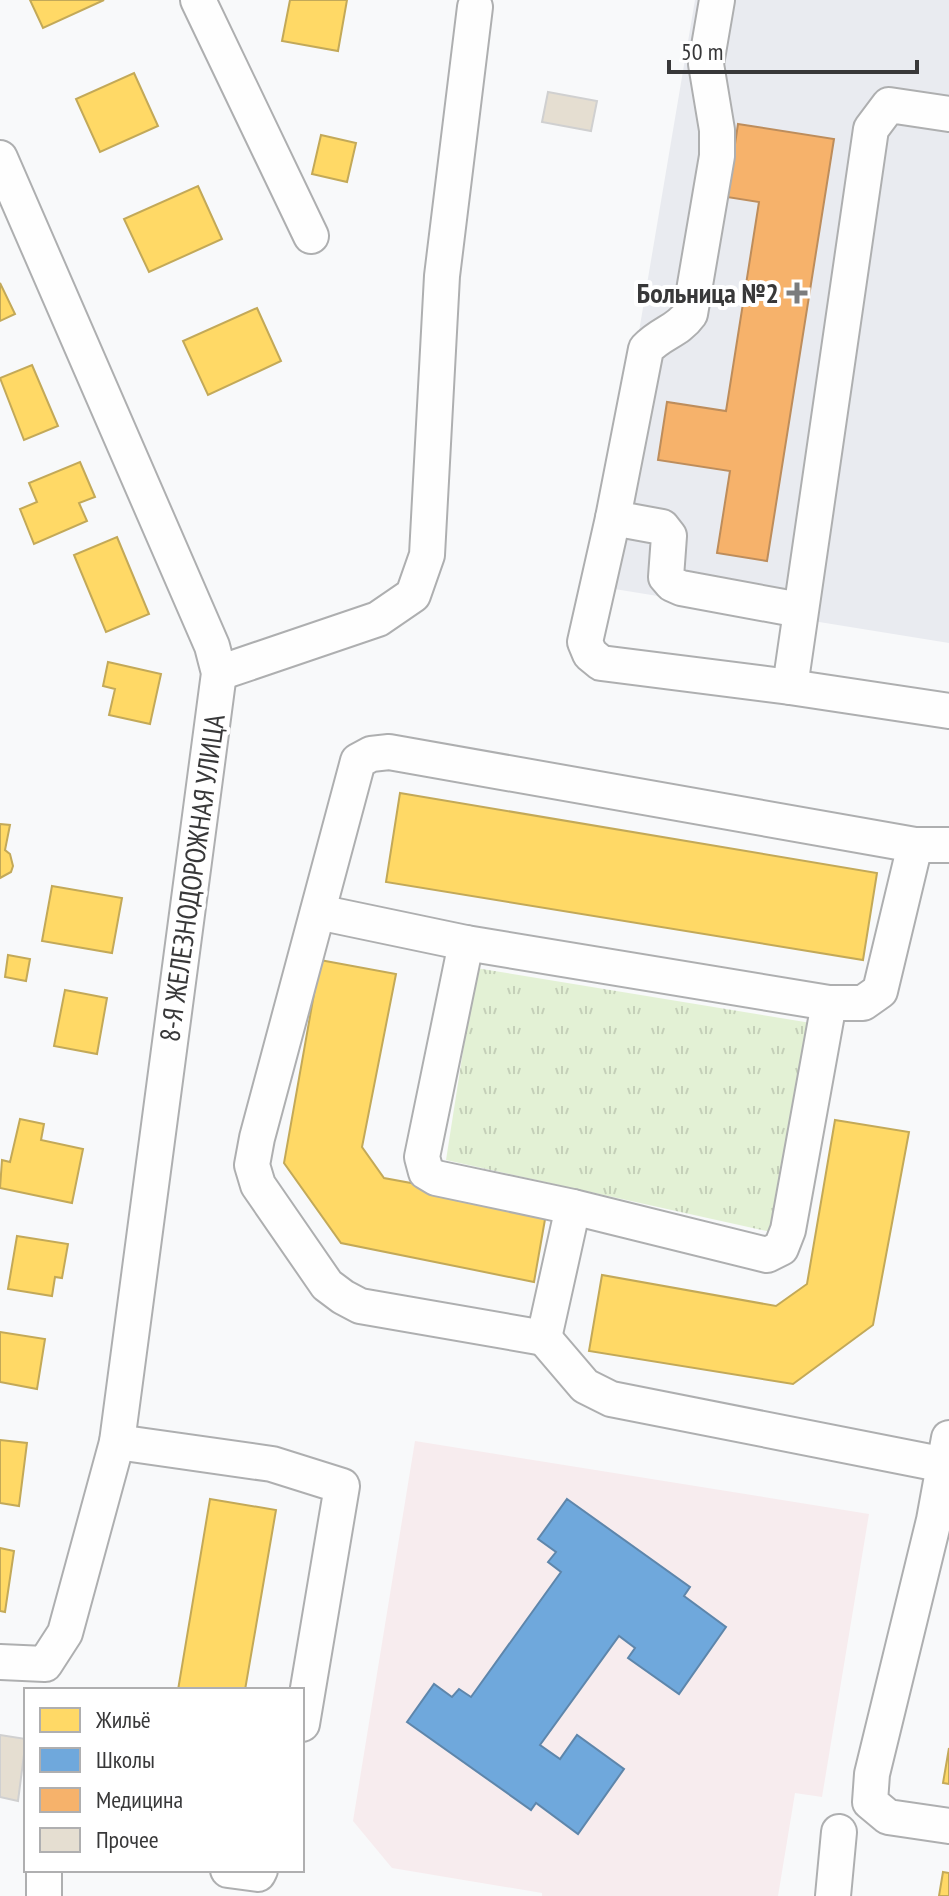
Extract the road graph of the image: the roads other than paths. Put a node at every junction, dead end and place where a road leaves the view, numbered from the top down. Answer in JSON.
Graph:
{"nodes":[{"id":1,"x":198,"y":0,"type":"edge"},
{"id":2,"x":717,"y":0,"type":"edge"},
{"id":3,"x":475,"y":7,"type":"dead end"},
{"id":4,"x":948,"y":109,"type":"edge"},
{"id":5,"x":0,"y":158,"type":"edge"},
{"id":6,"x":311,"y":236,"type":"dead end"},
{"id":7,"x":613,"y":518,"type":"junction"},
{"id":8,"x":800,"y":610,"type":"junction"},
{"id":9,"x":219,"y":673,"type":"junction"},
{"id":10,"x":790,"y":687,"type":"junction"},
{"id":11,"x":949,"y":711,"type":"edge"},
{"id":12,"x":915,"y":845,"type":"junction"},
{"id":13,"x":949,"y":845,"type":"edge"},
{"id":14,"x":318,"y":912,"type":"junction"},
{"id":15,"x":466,"y":943,"type":"junction"},
{"id":16,"x":829,"y":1003,"type":"junction"},
{"id":17,"x":573,"y":1207,"type":"junction"},
{"id":18,"x":544,"y":1338,"type":"junction"},
{"id":19,"x":117,"y":1442,"type":"junction"},
{"id":20,"x":947,"y":1452,"type":"edge"},
{"id":21,"x":941,"y":1521,"type":"edge"},
{"id":22,"x":0,"y":1662,"type":"edge"},
{"id":23,"x":45,"y":1677,"type":"edge"},
{"id":24,"x":304,"y":1712,"type":"edge"},
{"id":25,"x":949,"y":1826,"type":"edge"},
{"id":26,"x":839,"y":1832,"type":"dead end"},
{"id":27,"x":44,"y":1872,"type":"edge"},
{"id":28,"x":44,"y":1896,"type":"edge"},
{"id":29,"x":833,"y":1896,"type":"edge"}],
"edges":[{"from":1,"to":6,"type":"street"},
{"from":2,"to":7,"type":"street"},
{"from":3,"to":9,"type":"street"},
{"from":4,"to":8,"type":"street"},
{"from":5,"to":9,"type":"street","name":"8-Я ЖЕЛЕЗНОДОРОЖНАЯ УЛИЦА"},
{"from":7,"to":8,"type":"street"},
{"from":7,"to":10,"type":"street"},
{"from":8,"to":10,"type":"street"},
{"from":9,"to":19,"type":"street","name":"8-Я ЖЕЛЕЗНОДОРОЖНАЯ УЛИЦА"},
{"from":10,"to":11,"type":"street"},
{"from":12,"to":13,"type":"street"},
{"from":12,"to":14,"type":"street"},
{"from":12,"to":16,"type":"street"},
{"from":14,"to":15,"type":"street"},
{"from":14,"to":18,"type":"street"},
{"from":15,"to":16,"type":"street"},
{"from":15,"to":17,"type":"street"},
{"from":16,"to":17,"type":"street"},
{"from":17,"to":18,"type":"street"},
{"from":18,"to":20,"type":"street"},
{"from":19,"to":23,"type":"street","name":"8-Я ЖЕЛЕЗНОДОРОЖНАЯ УЛИЦА"},
{"from":19,"to":24,"type":"street"},
{"from":20,"to":21,"type":"street"},
{"from":21,"to":25,"type":"street"},
{"from":22,"to":23,"type":"street"},
{"from":26,"to":29,"type":"street"},
{"from":27,"to":28,"type":"street"}]}
